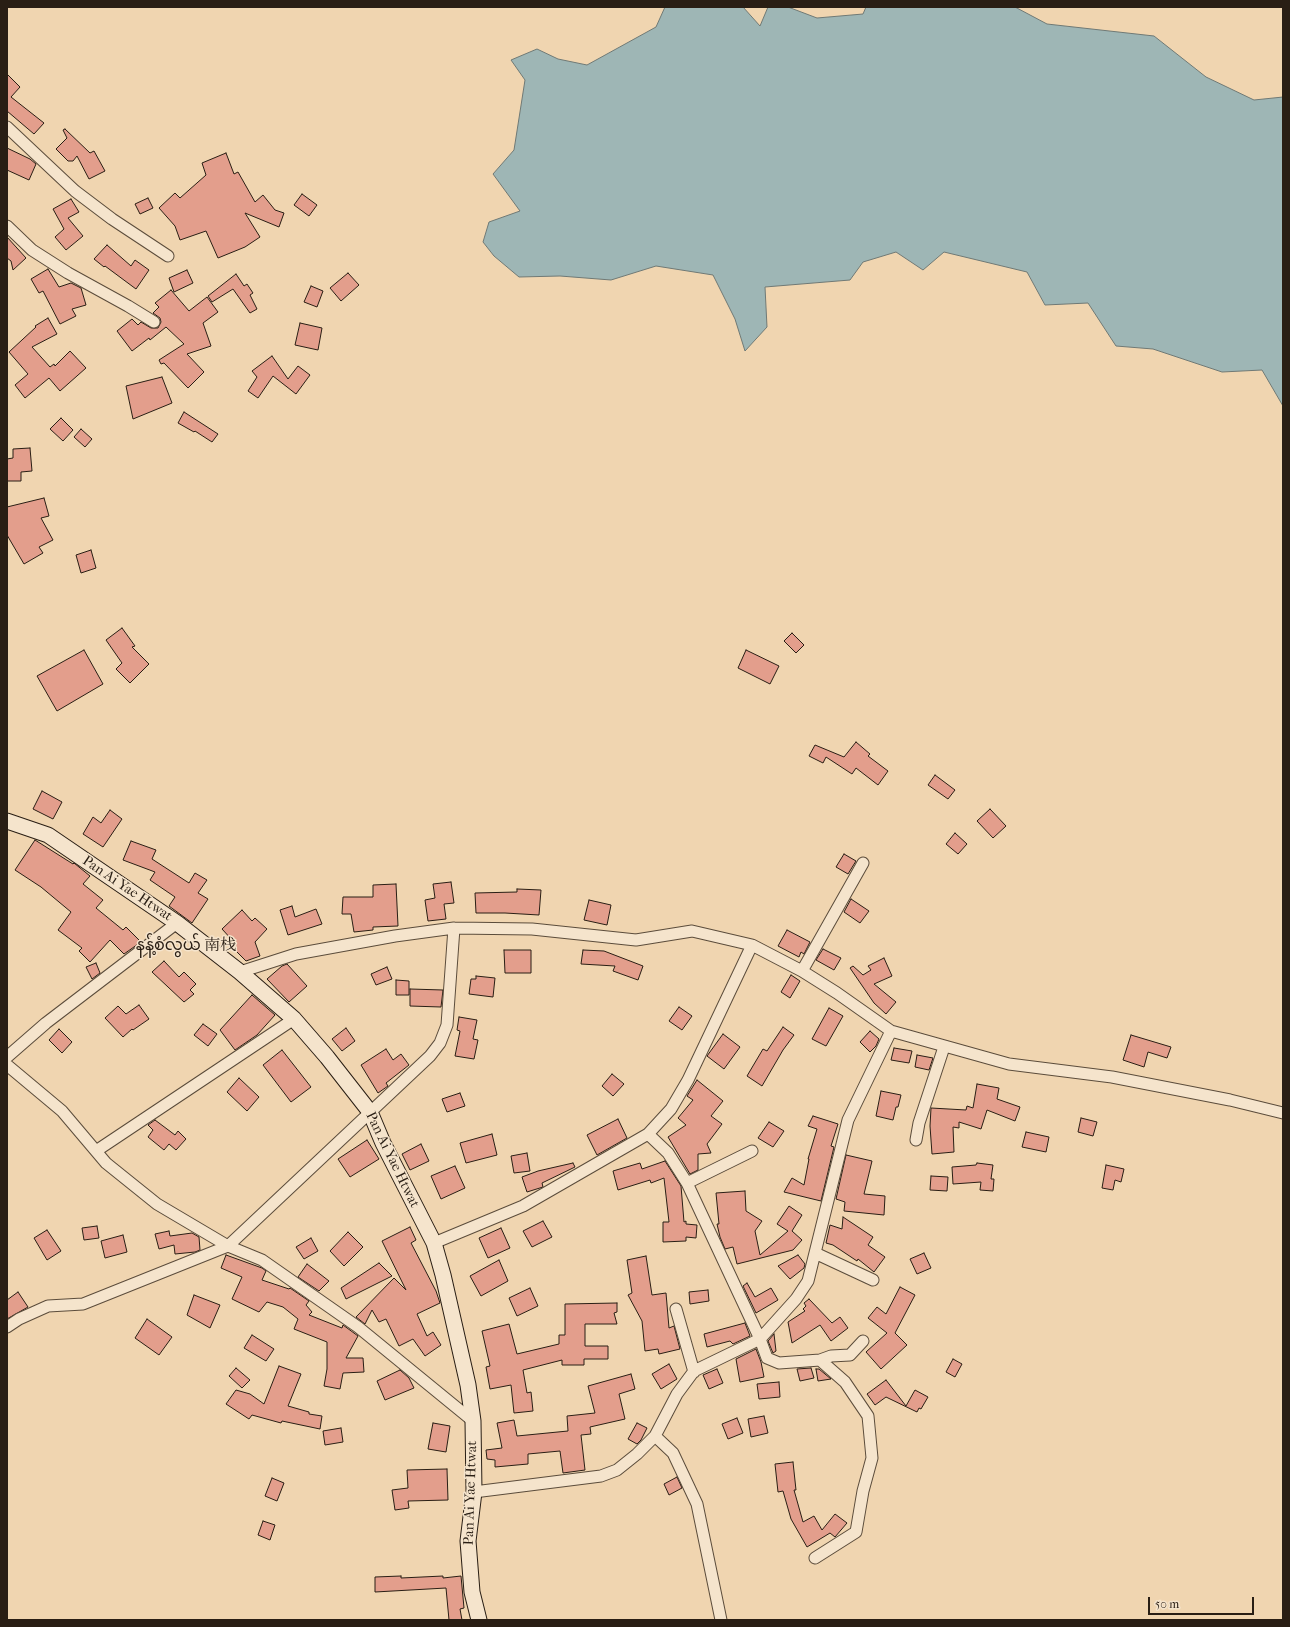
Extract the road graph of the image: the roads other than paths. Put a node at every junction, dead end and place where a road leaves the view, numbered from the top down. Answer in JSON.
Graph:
{"nodes":[{"id":1,"x":9,"y":131,"type":"edge"},
{"id":2,"x":7,"y":226,"type":"edge"},
{"id":3,"x":168,"y":256,"type":"dead end"},
{"id":4,"x":154,"y":322,"type":"dead end"},
{"id":5,"x":7,"y":821,"type":"edge"},
{"id":6,"x":863,"y":863,"type":"dead end"},
{"id":7,"x":177,"y":923,"type":"junction"},
{"id":8,"x":454,"y":928,"type":"junction"},
{"id":9,"x":752,"y":945,"type":"junction"},
{"id":10,"x":802,"y":971,"type":"junction"},
{"id":11,"x":240,"y":972,"type":"junction"},
{"id":12,"x":294,"y":1019,"type":"junction"},
{"id":13,"x":891,"y":1032,"type":"junction"},
{"id":14,"x":944,"y":1047,"type":"junction"},
{"id":15,"x":7,"y":1056,"type":"edge"},
{"id":16,"x":7,"y":1065,"type":"edge"},
{"id":17,"x":370,"y":1112,"type":"junction"},
{"id":18,"x":1283,"y":1113,"type":"edge"},
{"id":19,"x":648,"y":1134,"type":"junction"},
{"id":20,"x":916,"y":1140,"type":"dead end"},
{"id":21,"x":96,"y":1151,"type":"junction"},
{"id":22,"x":752,"y":1151,"type":"dead end"},
{"id":23,"x":687,"y":1183,"type":"junction"},
{"id":24,"x":434,"y":1243,"type":"junction"},
{"id":25,"x":228,"y":1246,"type":"junction"},
{"id":26,"x":815,"y":1253,"type":"junction"},
{"id":27,"x":873,"y":1280,"type":"dead end"},
{"id":28,"x":676,"y":1309,"type":"dead end"},
{"id":29,"x":7,"y":1327,"type":"edge"},
{"id":30,"x":760,"y":1339,"type":"junction"},
{"id":31,"x":863,"y":1341,"type":"dead end"},
{"id":32,"x":820,"y":1360,"type":"junction"},
{"id":33,"x":694,"y":1372,"type":"junction"},
{"id":34,"x":473,"y":1421,"type":"junction"},
{"id":35,"x":655,"y":1436,"type":"junction"},
{"id":36,"x":474,"y":1492,"type":"junction"},
{"id":37,"x":815,"y":1558,"type":"dead end"},
{"id":38,"x":479,"y":1620,"type":"edge"},
{"id":39,"x":721,"y":1620,"type":"edge"}],
"edges":[{"from":1,"to":3,"type":"street"},
{"from":2,"to":4,"type":"street"},
{"from":5,"to":7,"type":"street","name":"Pan Ai Yae Htwat"},
{"from":6,"to":10,"type":"street"},
{"from":7,"to":11,"type":"street","name":"Pan Ai Yae Htwat"},
{"from":7,"to":15,"type":"street"},
{"from":8,"to":9,"type":"street"},
{"from":8,"to":11,"type":"street"},
{"from":8,"to":17,"type":"street"},
{"from":9,"to":10,"type":"street"},
{"from":9,"to":19,"type":"street"},
{"from":10,"to":13,"type":"street"},
{"from":11,"to":12,"type":"street","name":"Pan Ai Yae Htwat"},
{"from":12,"to":17,"type":"street","name":"Pan Ai Yae Htwat"},
{"from":12,"to":21,"type":"street"},
{"from":13,"to":14,"type":"street"},
{"from":13,"to":26,"type":"street"},
{"from":14,"to":18,"type":"street"},
{"from":14,"to":20,"type":"street"},
{"from":16,"to":21,"type":"street"},
{"from":17,"to":24,"type":"street","name":"Pan Ai Yae Htwat"},
{"from":17,"to":25,"type":"street"},
{"from":19,"to":23,"type":"street"},
{"from":19,"to":24,"type":"street"},
{"from":21,"to":25,"type":"street"},
{"from":22,"to":23,"type":"street"},
{"from":23,"to":30,"type":"street"},
{"from":24,"to":34,"type":"street","name":"Pan Ai Yae Htwat"},
{"from":25,"to":29,"type":"street"},
{"from":25,"to":34,"type":"street"},
{"from":26,"to":27,"type":"street"},
{"from":26,"to":30,"type":"street"},
{"from":28,"to":33,"type":"street"},
{"from":30,"to":32,"type":"street"},
{"from":30,"to":33,"type":"street"},
{"from":31,"to":32,"type":"street"},
{"from":32,"to":37,"type":"street"},
{"from":33,"to":35,"type":"street"},
{"from":34,"to":36,"type":"street","name":"Pan Ai Yae Htwat"},
{"from":35,"to":36,"type":"street"},
{"from":35,"to":39,"type":"street"},
{"from":36,"to":38,"type":"street","name":"Pan Ai Yae Htwat"}]}
